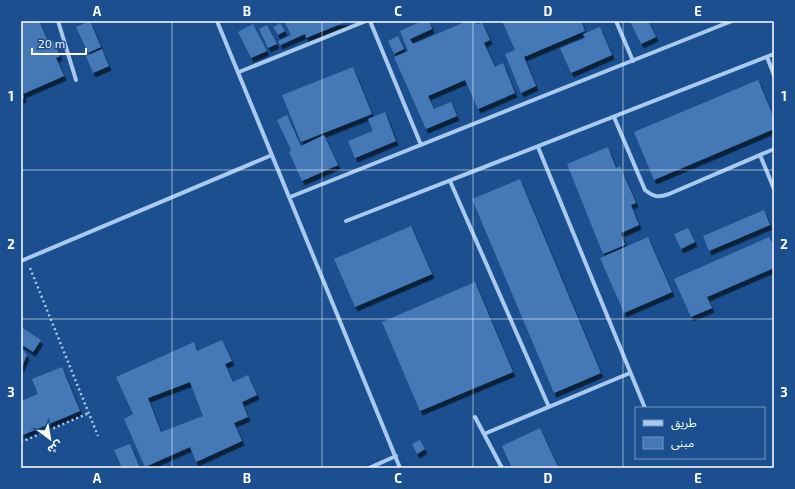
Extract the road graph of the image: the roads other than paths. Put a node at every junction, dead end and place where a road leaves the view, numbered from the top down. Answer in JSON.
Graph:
{"nodes":[{"id":1,"x":58,"y":21,"type":"edge"},
{"id":2,"x":218,"y":21,"type":"edge"},
{"id":3,"x":366,"y":21,"type":"edge"},
{"id":4,"x":370,"y":21,"type":"edge"},
{"id":5,"x":616,"y":21,"type":"edge"},
{"id":6,"x":732,"y":21,"type":"edge"},
{"id":7,"x":774,"y":54,"type":"edge"},
{"id":8,"x":767,"y":57,"type":"junction"},
{"id":9,"x":633,"y":61,"type":"junction"},
{"id":10,"x":238,"y":72,"type":"junction"},
{"id":11,"x":774,"y":75,"type":"edge"},
{"id":12,"x":76,"y":80,"type":"dead end"},
{"id":13,"x":614,"y":117,"type":"junction"},
{"id":14,"x":420,"y":145,"type":"junction"},
{"id":15,"x":538,"y":147,"type":"junction"},
{"id":16,"x":774,"y":149,"type":"edge"},
{"id":17,"x":272,"y":155,"type":"junction"},
{"id":18,"x":760,"y":155,"type":"junction"},
{"id":19,"x":450,"y":181,"type":"junction"},
{"id":20,"x":774,"y":188,"type":"edge"},
{"id":21,"x":290,"y":197,"type":"junction"},
{"id":22,"x":346,"y":222,"type":"dead end"},
{"id":23,"x":21,"y":261,"type":"edge"},
{"id":24,"x":630,"y":373,"type":"junction"},
{"id":25,"x":548,"y":407,"type":"junction"},
{"id":26,"x":645,"y":407,"type":"edge"},
{"id":27,"x":475,"y":417,"type":"dead end"},
{"id":28,"x":484,"y":434,"type":"junction"},
{"id":29,"x":396,"y":456,"type":"junction"},
{"id":30,"x":369,"y":468,"type":"edge"},
{"id":31,"x":400,"y":468,"type":"edge"},
{"id":32,"x":502,"y":468,"type":"edge"}],
"edges":[{"from":1,"to":12,"type":"street"},
{"from":2,"to":10,"type":"street"},
{"from":3,"to":10,"type":"street"},
{"from":4,"to":14,"type":"street"},
{"from":5,"to":9,"type":"street"},
{"from":6,"to":9,"type":"street"},
{"from":7,"to":8,"type":"street"},
{"from":8,"to":11,"type":"street"},
{"from":8,"to":13,"type":"street"},
{"from":9,"to":14,"type":"street"},
{"from":10,"to":17,"type":"street"},
{"from":13,"to":15,"type":"street"},
{"from":13,"to":18,"type":"street"},
{"from":14,"to":21,"type":"street"},
{"from":15,"to":19,"type":"street"},
{"from":15,"to":24,"type":"street"},
{"from":16,"to":18,"type":"street"},
{"from":17,"to":21,"type":"street"},
{"from":17,"to":23,"type":"street"},
{"from":18,"to":20,"type":"street"},
{"from":19,"to":22,"type":"street"},
{"from":19,"to":25,"type":"street"},
{"from":21,"to":29,"type":"street"},
{"from":24,"to":25,"type":"street"},
{"from":24,"to":26,"type":"street"},
{"from":25,"to":28,"type":"street"},
{"from":27,"to":28,"type":"street"},
{"from":28,"to":32,"type":"street"},
{"from":29,"to":30,"type":"street"},
{"from":29,"to":31,"type":"street"}]}
